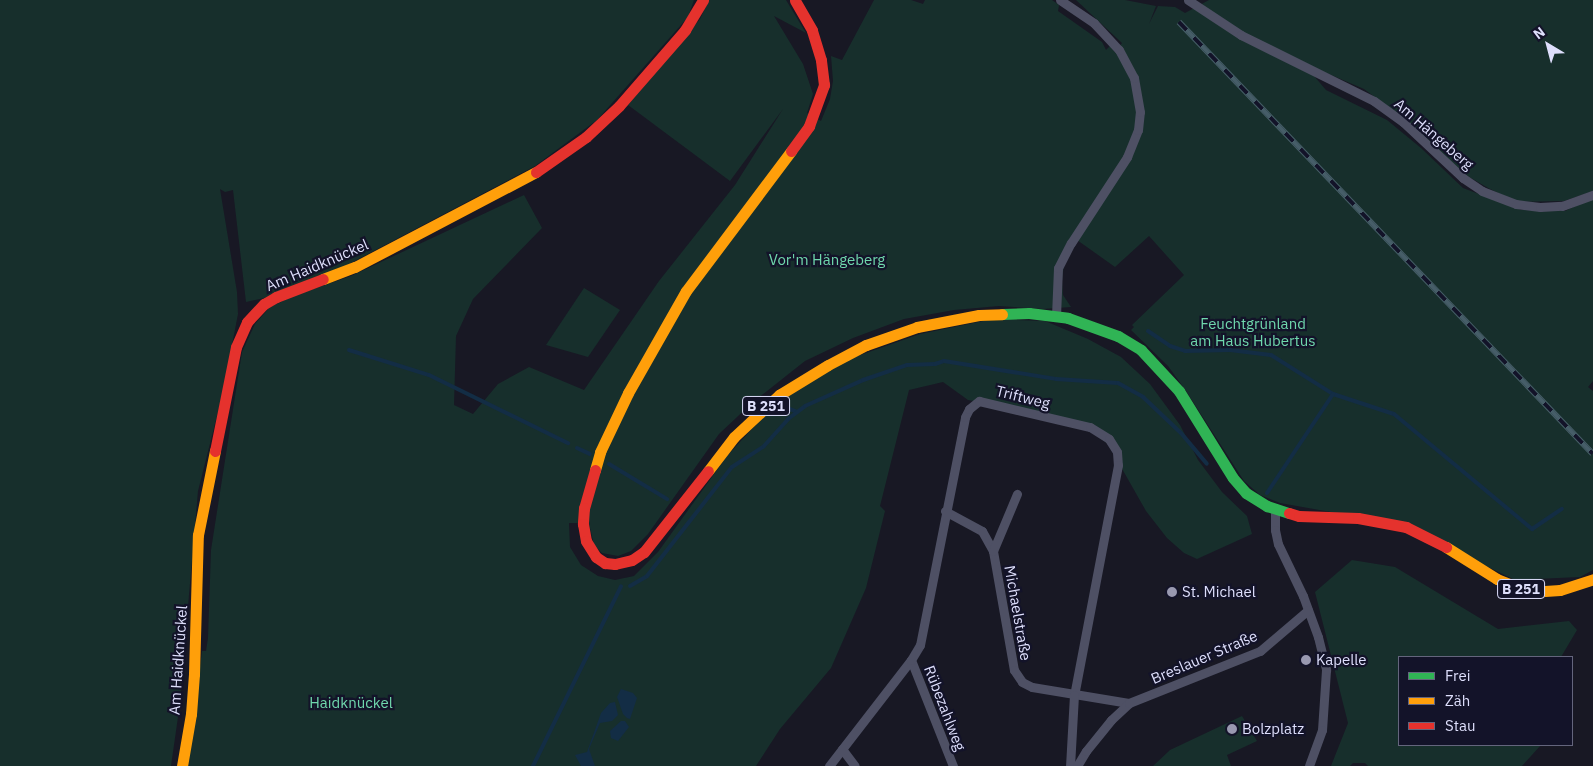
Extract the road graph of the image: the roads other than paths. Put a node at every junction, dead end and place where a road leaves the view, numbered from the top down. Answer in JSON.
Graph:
{"nodes":[{"id":1,"x":703,"y":0,"type":"edge"},
{"id":2,"x":794,"y":0,"type":"edge"},
{"id":3,"x":1060,"y":0,"type":"edge"},
{"id":4,"x":1188,"y":0,"type":"edge"},
{"id":5,"x":1593,"y":196,"type":"edge"},
{"id":6,"x":1056,"y":316,"type":"junction"},
{"id":7,"x":1017,"y":494,"type":"dead end"},
{"id":8,"x":1276,"y":510,"type":"junction"},
{"id":9,"x":945,"y":512,"type":"junction"},
{"id":10,"x":992,"y":551,"type":"junction"},
{"id":11,"x":1593,"y":579,"type":"edge"},
{"id":12,"x":1308,"y":610,"type":"junction"},
{"id":13,"x":911,"y":660,"type":"junction"},
{"id":14,"x":1074,"y":695,"type":"junction"},
{"id":15,"x":1129,"y":703,"type":"junction"},
{"id":16,"x":842,"y":749,"type":"junction"},
{"id":17,"x":182,"y":766,"type":"edge"},
{"id":18,"x":829,"y":766,"type":"edge"},
{"id":19,"x":855,"y":766,"type":"edge"},
{"id":20,"x":953,"y":766,"type":"edge"},
{"id":21,"x":1070,"y":766,"type":"edge"},
{"id":22,"x":1077,"y":766,"type":"edge"},
{"id":23,"x":1309,"y":766,"type":"edge"}],
"edges":[{"from":1,"to":17,"type":"main road","name":"Am Haidknückel"},
{"from":2,"to":6,"type":"main road","number":"B 251"},
{"from":3,"to":6,"type":"street"},
{"from":4,"to":5,"type":"street","name":"Am Hängeberg"},
{"from":6,"to":8,"type":"main road","number":"B 251"},
{"from":7,"to":10,"type":"street","name":"Michaelstraße"},
{"from":8,"to":11,"type":"main road","number":"B 251"},
{"from":8,"to":12,"type":"street"},
{"from":9,"to":10,"type":"street","name":"Michaelstraße"},
{"from":9,"to":13,"type":"street","name":"Triftweg"},
{"from":9,"to":14,"type":"street","name":"Triftweg"},
{"from":10,"to":14,"type":"street","name":"Michaelstraße"},
{"from":12,"to":15,"type":"street","name":"Breslauer Straße"},
{"from":12,"to":23,"type":"street"},
{"from":13,"to":16,"type":"street","name":"Triftweg"},
{"from":13,"to":20,"type":"street","name":"Rübezahlweg"},
{"from":14,"to":15,"type":"street","name":"Breslauer Straße"},
{"from":14,"to":21,"type":"street"},
{"from":15,"to":22,"type":"street","name":"Breslauer Straße"},
{"from":16,"to":18,"type":"street","name":"Triftweg"},
{"from":16,"to":19,"type":"street"}]}
